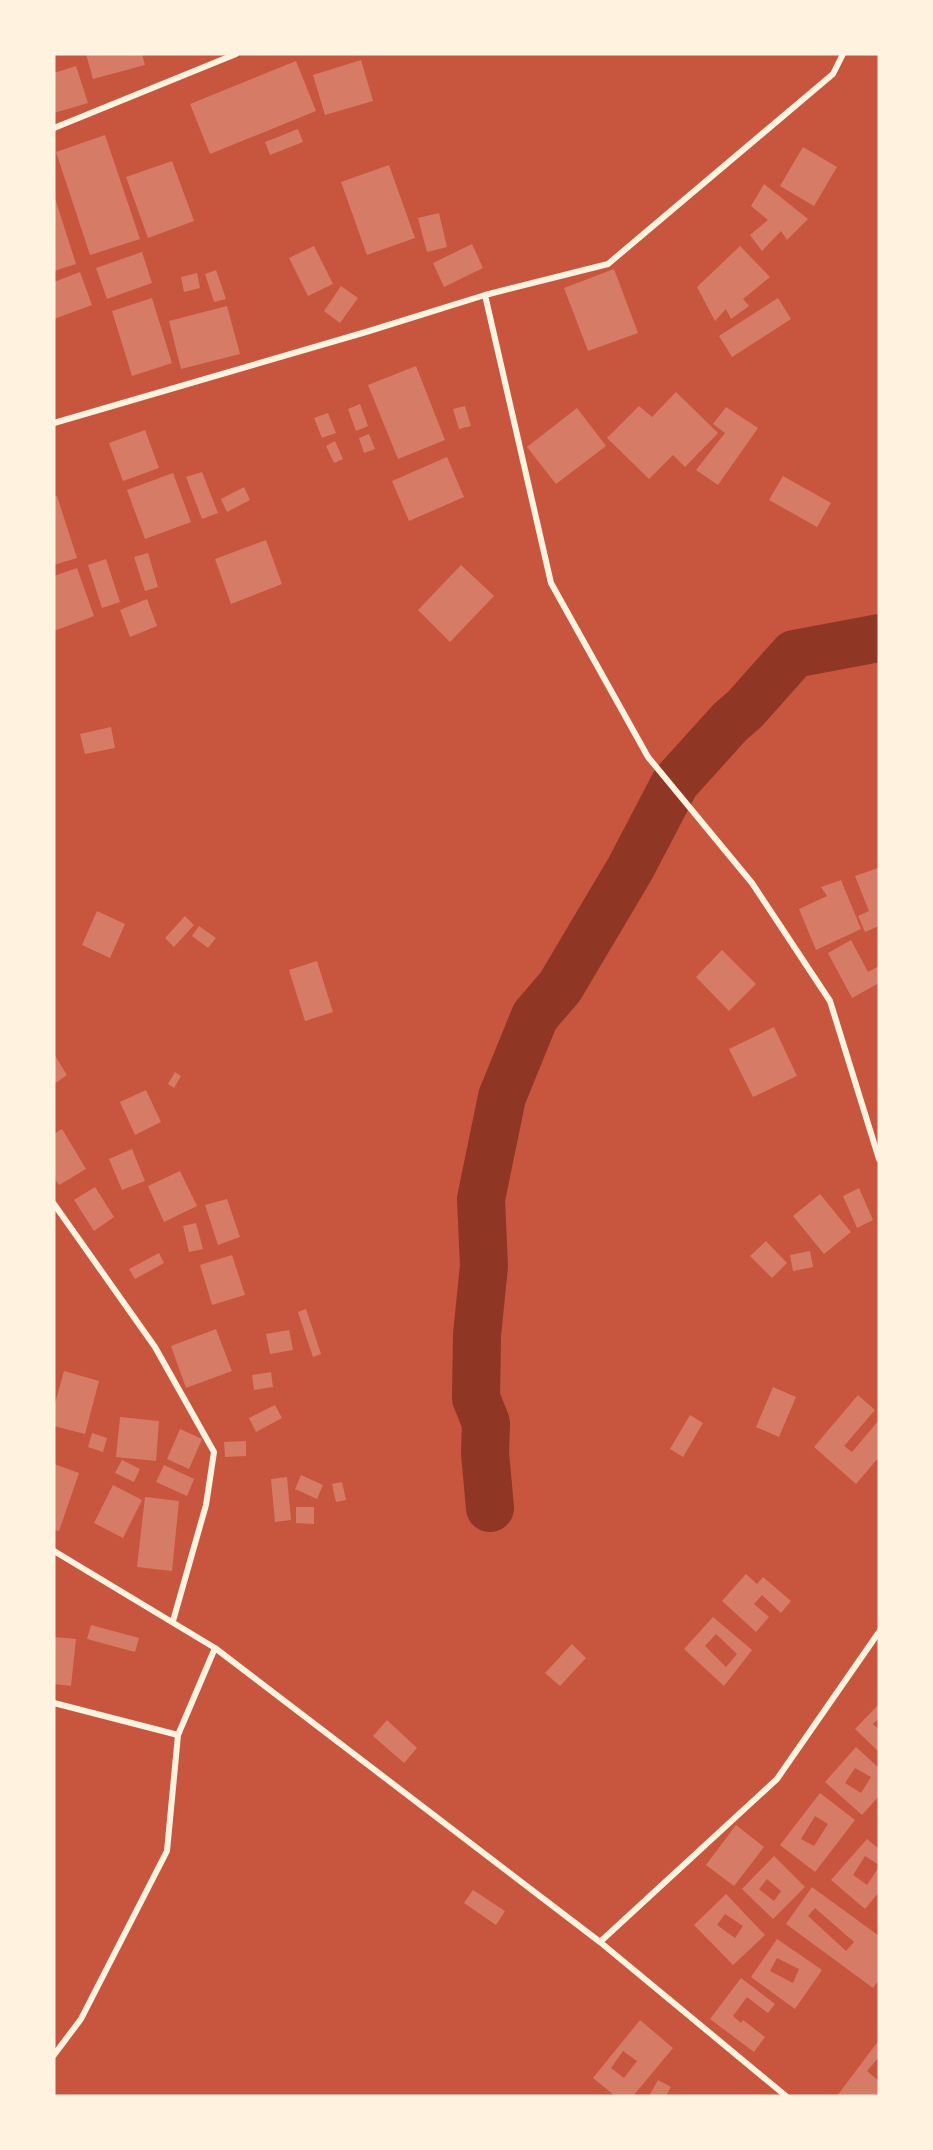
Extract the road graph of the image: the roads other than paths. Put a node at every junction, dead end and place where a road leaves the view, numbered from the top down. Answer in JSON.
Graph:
{"nodes":[{"id":1,"x":236,"y":54,"type":"edge"},
{"id":2,"x":843,"y":54,"type":"edge"},
{"id":3,"x":54,"y":128,"type":"edge"},
{"id":4,"x":485,"y":295,"type":"junction"},
{"id":5,"x":54,"y":423,"type":"edge"},
{"id":6,"x":879,"y":1159,"type":"edge"},
{"id":7,"x":54,"y":1204,"type":"edge"},
{"id":8,"x":54,"y":1551,"type":"edge"},
{"id":9,"x":173,"y":1621,"type":"junction"},
{"id":10,"x":879,"y":1632,"type":"edge"},
{"id":11,"x":215,"y":1648,"type":"junction"},
{"id":12,"x":54,"y":1703,"type":"edge"},
{"id":13,"x":178,"y":1735,"type":"junction"},
{"id":14,"x":600,"y":1942,"type":"junction"},
{"id":15,"x":54,"y":2055,"type":"edge"},
{"id":16,"x":786,"y":2096,"type":"edge"}],
"edges":[{"from":1,"to":3,"type":"street"},
{"from":2,"to":4,"type":"street"},
{"from":4,"to":5,"type":"street"},
{"from":4,"to":6,"type":"street"},
{"from":7,"to":9,"type":"street"},
{"from":8,"to":9,"type":"street"},
{"from":9,"to":11,"type":"street"},
{"from":10,"to":14,"type":"street"},
{"from":11,"to":13,"type":"street"},
{"from":11,"to":14,"type":"street"},
{"from":12,"to":13,"type":"street"},
{"from":13,"to":15,"type":"street"},
{"from":14,"to":16,"type":"street"}]}
